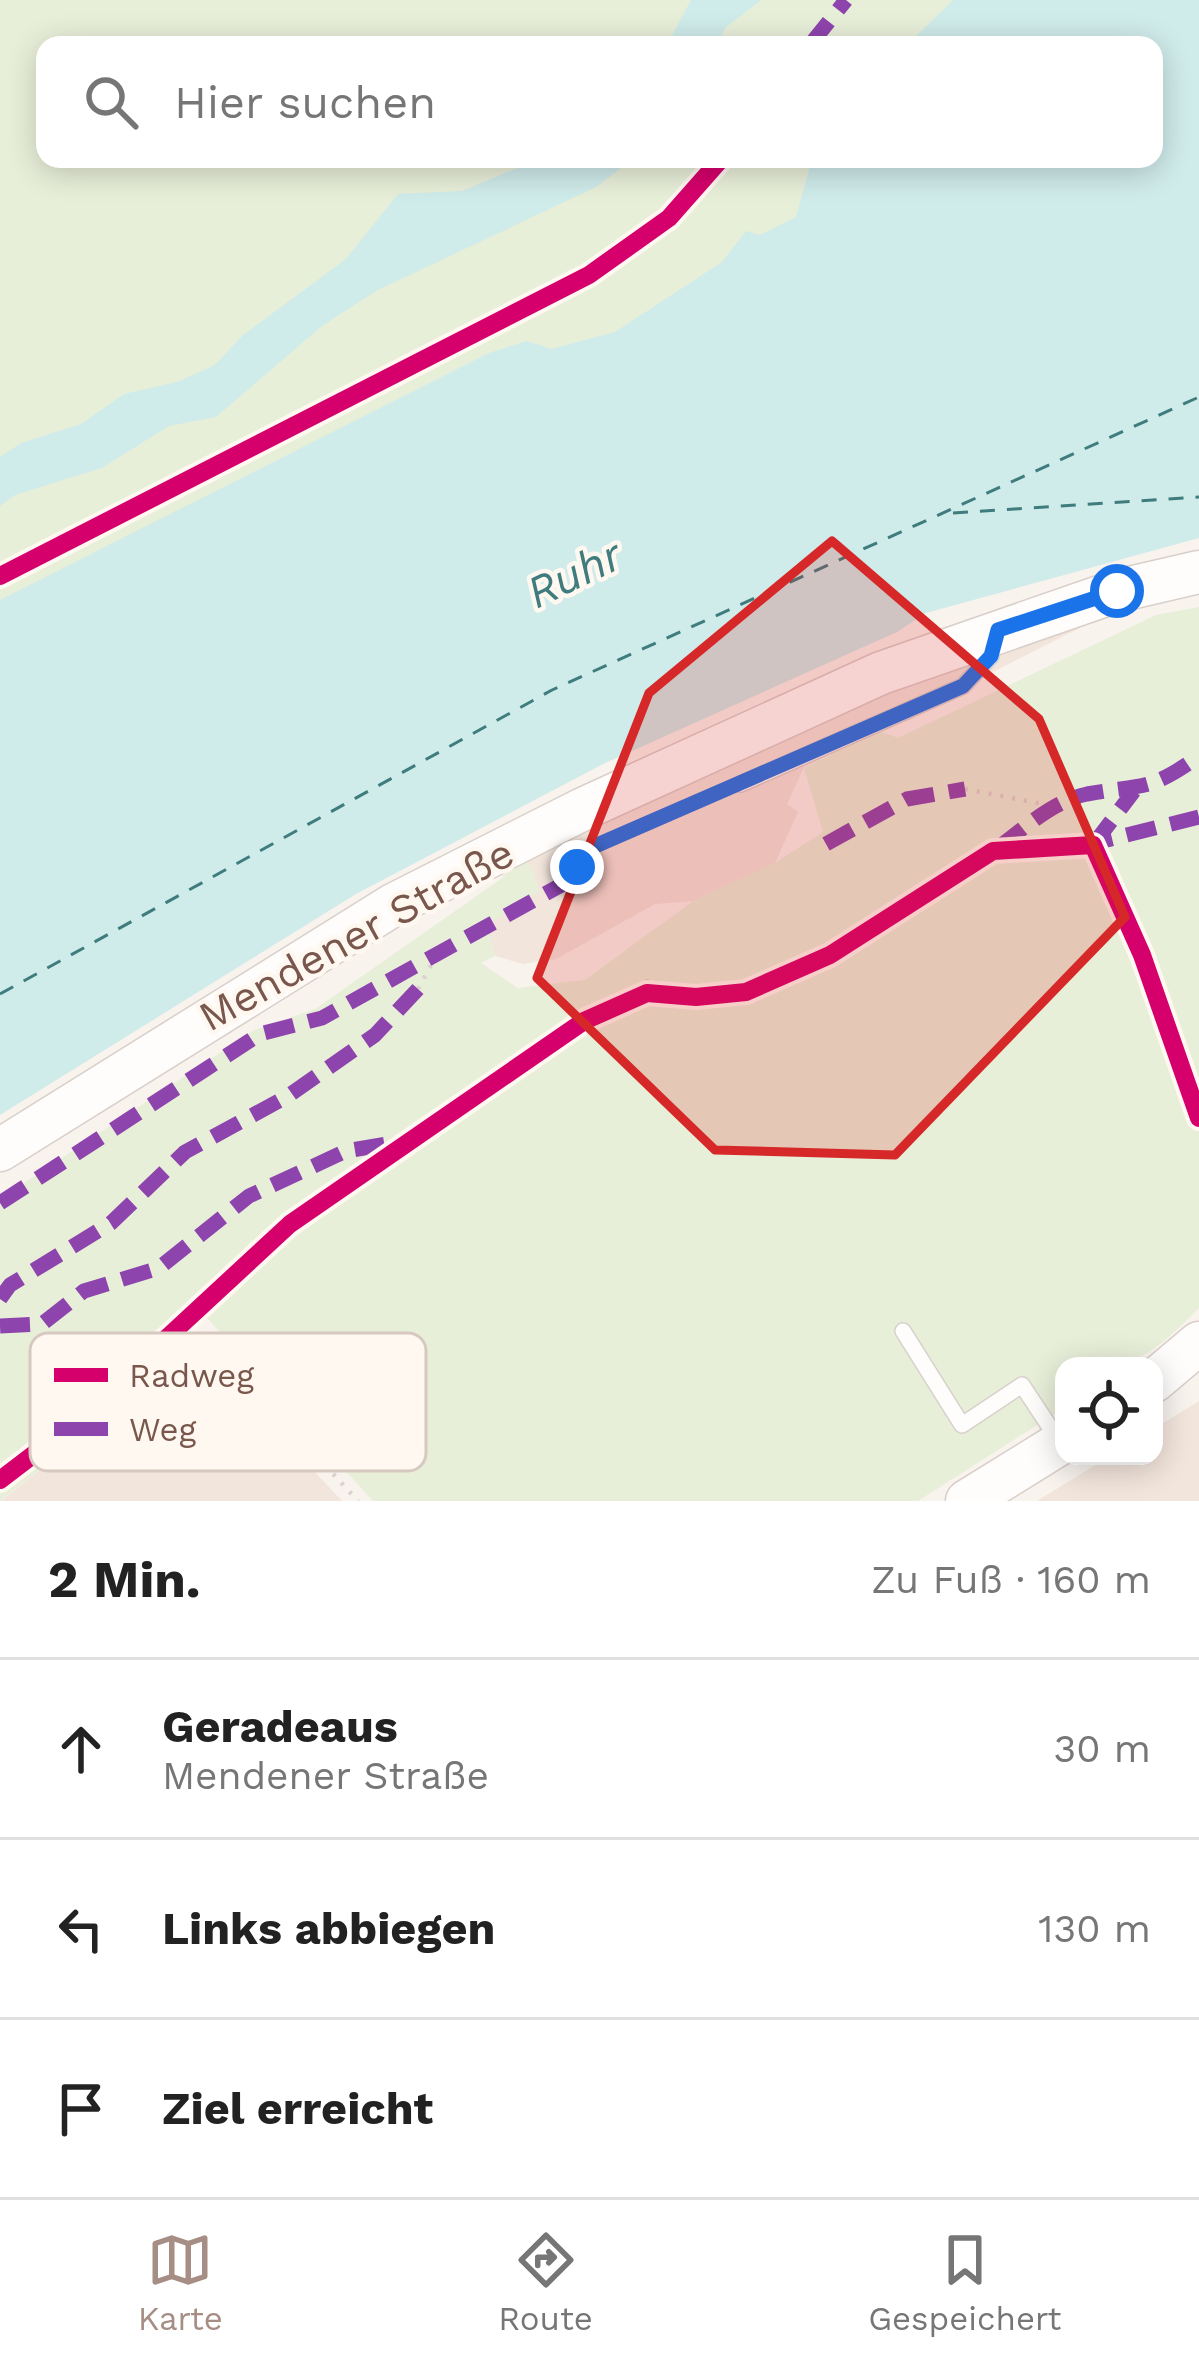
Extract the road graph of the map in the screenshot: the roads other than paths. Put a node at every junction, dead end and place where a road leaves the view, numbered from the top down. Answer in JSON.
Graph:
{"nodes":[{"id":1,"x":1199,"y":572,"type":"edge"},
{"id":2,"x":998,"y":630,"type":"junction"},
{"id":3,"x":741,"y":784,"type":"road end"},
{"id":4,"x":1176,"y":1057,"type":"dead end"},
{"id":5,"x":1199,"y":1118,"type":"edge"},
{"id":6,"x":0,"y":1150,"type":"edge"},
{"id":7,"x":903,"y":1331,"type":"dead end"},
{"id":8,"x":1199,"y":1343,"type":"edge"},
{"id":9,"x":1163,"y":1373,"type":"edge"},
{"id":10,"x":1055,"y":1431,"type":"edge"},
{"id":11,"x":1055,"y":1447,"type":"edge"},
{"id":12,"x":967,"y":1501,"type":"edge"}],
"edges":[{"from":1,"to":2,"type":"street","name":"Mendener Straße"},
{"from":2,"to":3,"type":"lane"},
{"from":2,"to":6,"type":"street","name":"Mendener Straße"},
{"from":4,"to":5,"type":"lane"},
{"from":7,"to":10,"type":"lane"},
{"from":8,"to":9,"type":"street"},
{"from":11,"to":12,"type":"street"}]}
